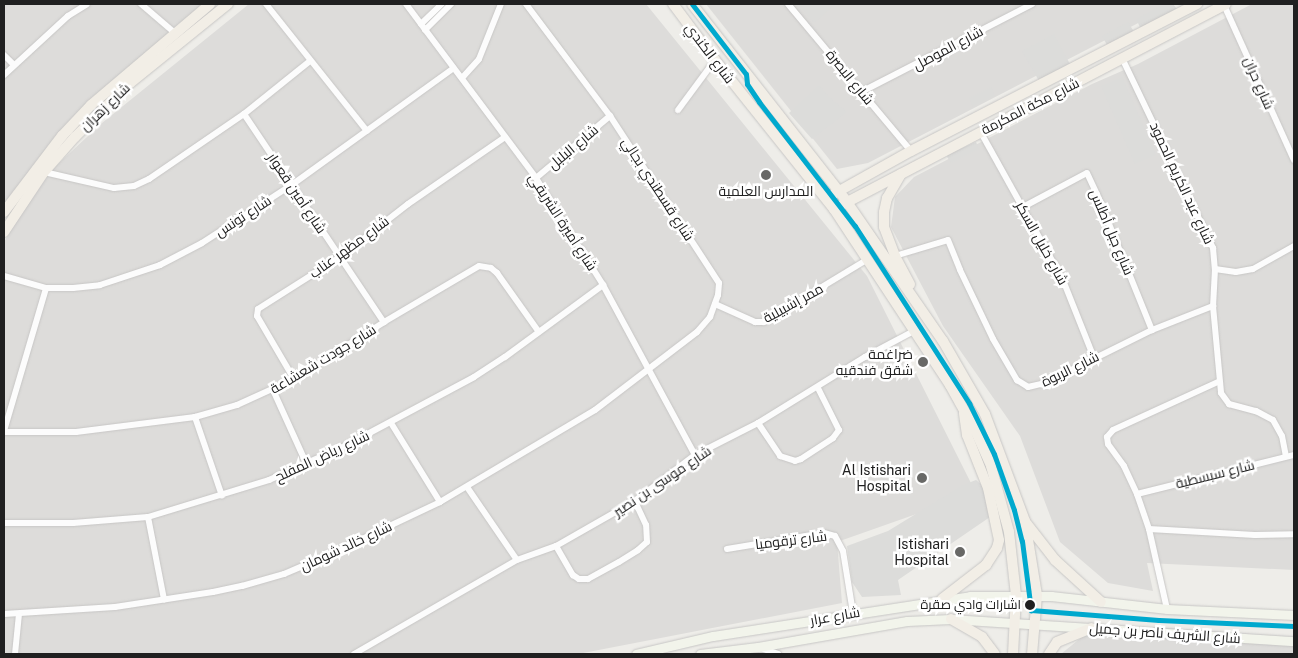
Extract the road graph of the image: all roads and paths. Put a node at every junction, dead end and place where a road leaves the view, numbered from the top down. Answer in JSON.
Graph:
{"nodes":[{"id":1,"x":87,"y":4,"type":"edge"},
{"id":2,"x":141,"y":4,"type":"edge"},
{"id":3,"x":210,"y":4,"type":"edge"},
{"id":4,"x":228,"y":4,"type":"edge"},
{"id":5,"x":266,"y":4,"type":"edge"},
{"id":6,"x":406,"y":4,"type":"edge"},
{"id":7,"x":442,"y":4,"type":"edge"},
{"id":8,"x":451,"y":4,"type":"edge"},
{"id":9,"x":501,"y":4,"type":"edge"},
{"id":10,"x":526,"y":4,"type":"edge"},
{"id":11,"x":673,"y":4,"type":"edge"},
{"id":12,"x":692,"y":4,"type":"edge"},
{"id":13,"x":788,"y":4,"type":"edge"},
{"id":14,"x":1032,"y":4,"type":"edge"},
{"id":15,"x":1225,"y":4,"type":"edge"},
{"id":16,"x":1190,"y":5,"type":"edge"},
{"id":17,"x":423,"y":27,"type":"junction"},
{"id":18,"x":175,"y":33,"type":"junction"},
{"id":19,"x":4,"y":55,"type":"edge"},
{"id":20,"x":1122,"y":58,"type":"junction"},
{"id":21,"x":714,"y":60,"type":"junction"},
{"id":22,"x":310,"y":61,"type":"junction"},
{"id":23,"x":14,"y":65,"type":"junction"},
{"id":24,"x":454,"y":68,"type":"junction"},
{"id":25,"x":4,"y":75,"type":"edge"},
{"id":26,"x":462,"y":78,"type":"junction"},
{"id":27,"x":863,"y":92,"type":"junction"},
{"id":28,"x":678,"y":110,"type":"dead end"},
{"id":29,"x":244,"y":114,"type":"junction"},
{"id":30,"x":610,"y":116,"type":"junction"},
{"id":31,"x":367,"y":131,"type":"junction"},
{"id":32,"x":980,"y":131,"type":"junction"},
{"id":33,"x":505,"y":137,"type":"junction"},
{"id":34,"x":911,"y":151,"type":"junction"},
{"id":35,"x":1294,"y":160,"type":"edge"},
{"id":36,"x":44,"y":172,"type":"junction"},
{"id":37,"x":902,"y":173,"type":"junction"},
{"id":38,"x":536,"y":178,"type":"junction"},
{"id":39,"x":293,"y":184,"type":"junction"},
{"id":40,"x":838,"y":191,"type":"junction"},
{"id":41,"x":826,"y":199,"type":"junction"},
{"id":42,"x":847,"y":202,"type":"junction"},
{"id":43,"x":1023,"y":207,"type":"junction"},
{"id":44,"x":834,"y":209,"type":"junction"},
{"id":45,"x":4,"y":212,"type":"edge"},
{"id":46,"x":4,"y":232,"type":"edge"},
{"id":47,"x":1294,"y":246,"type":"edge"},
{"id":48,"x":895,"y":256,"type":"junction"},
{"id":49,"x":340,"y":257,"type":"junction"},
{"id":50,"x":868,"y":259,"type":"junction"},
{"id":51,"x":1215,"y":269,"type":"junction"},
{"id":52,"x":4,"y":276,"type":"edge"},
{"id":53,"x":603,"y":284,"type":"junction"},
{"id":54,"x":46,"y":288,"type":"junction"},
{"id":55,"x":715,"y":304,"type":"junction"},
{"id":56,"x":1213,"y":306,"type":"junction"},
{"id":57,"x":924,"y":314,"type":"junction"},
{"id":58,"x":384,"y":322,"type":"junction"},
{"id":59,"x":914,"y":330,"type":"junction"},
{"id":60,"x":1152,"y":330,"type":"junction"},
{"id":61,"x":539,"y":332,"type":"junction"},
{"id":62,"x":1094,"y":358,"type":"junction"},
{"id":63,"x":649,"y":368,"type":"junction"},
{"id":64,"x":294,"y":379,"type":"junction"},
{"id":65,"x":1218,"y":382,"type":"junction"},
{"id":66,"x":818,"y":388,"type":"junction"},
{"id":67,"x":273,"y":390,"type":"junction"},
{"id":68,"x":963,"y":410,"type":"junction"},
{"id":69,"x":195,"y":416,"type":"junction"},
{"id":70,"x":391,"y":423,"type":"junction"},
{"id":71,"x":758,"y":423,"type":"junction"},
{"id":72,"x":4,"y":432,"type":"edge"},
{"id":73,"x":1294,"y":455,"type":"edge"},
{"id":74,"x":695,"y":456,"type":"junction"},
{"id":75,"x":1286,"y":456,"type":"junction"},
{"id":76,"x":307,"y":465,"type":"junction"},
{"id":77,"x":467,"y":486,"type":"junction"},
{"id":78,"x":1137,"y":494,"type":"junction"},
{"id":79,"x":222,"y":496,"type":"junction"},
{"id":80,"x":440,"y":502,"type":"junction"},
{"id":81,"x":635,"y":502,"type":"junction"},
{"id":82,"x":148,"y":517,"type":"junction"},
{"id":83,"x":1025,"y":521,"type":"junction"},
{"id":84,"x":4,"y":523,"type":"edge"},
{"id":85,"x":1149,"y":529,"type":"junction"},
{"id":86,"x":1294,"y":534,"type":"edge"},
{"id":87,"x":556,"y":546,"type":"junction"},
{"id":88,"x":727,"y":549,"type":"dead end"},
{"id":89,"x":517,"y":560,"type":"junction"},
{"id":90,"x":1016,"y":595,"type":"junction"},
{"id":91,"x":1037,"y":595,"type":"junction"},
{"id":92,"x":164,"y":599,"type":"junction"},
{"id":93,"x":942,"y":599,"type":"junction"},
{"id":94,"x":1101,"y":602,"type":"junction"},
{"id":95,"x":1167,"y":608,"type":"junction"},
{"id":96,"x":853,"y":613,"type":"junction"},
{"id":97,"x":4,"y":614,"type":"edge"},
{"id":98,"x":19,"y":614,"type":"junction"},
{"id":99,"x":1294,"y":615,"type":"edge"},
{"id":100,"x":951,"y":619,"type":"junction"},
{"id":101,"x":1015,"y":622,"type":"junction"},
{"id":102,"x":1036,"y":623,"type":"junction"},
{"id":103,"x":1091,"y":628,"type":"junction"},
{"id":104,"x":1294,"y":641,"type":"edge"},
{"id":105,"x":758,"y":647,"type":"junction"},
{"id":106,"x":15,"y":654,"type":"edge"},
{"id":107,"x":354,"y":654,"type":"edge"},
{"id":108,"x":636,"y":654,"type":"edge"},
{"id":109,"x":700,"y":654,"type":"edge"},
{"id":110,"x":778,"y":654,"type":"edge"},
{"id":111,"x":995,"y":654,"type":"edge"},
{"id":112,"x":1013,"y":654,"type":"edge"},
{"id":113,"x":1032,"y":654,"type":"edge"},
{"id":114,"x":1049,"y":654,"type":"edge"}],
"edges":[{"from":1,"to":23,"type":"street"},
{"from":2,"to":18,"type":"street"},
{"from":3,"to":18,"type":"main road","name":"شارع زهران"},
{"from":4,"to":36,"type":"main road","name":"شارع زهران"},
{"from":5,"to":22,"type":"street"},
{"from":6,"to":17,"type":"street","name":"شارع أميرة الشريقي"},
{"from":7,"to":17,"type":"street"},
{"from":8,"to":17,"type":"street"},
{"from":9,"to":26,"type":"street"},
{"from":10,"to":30,"type":"street","name":"شارع قسطندي بجالي"},
{"from":11,"to":21,"type":"main road","name":"شارع الكندي"},
{"from":12,"to":40,"type":"main road","name":"شارع الكندي"},
{"from":13,"to":27,"type":"street","name":"شارع البصرة"},
{"from":14,"to":27,"type":"street","name":"شارع الموصل"},
{"from":15,"to":20,"type":"main road","name":"شارع مكة المكرمة"},
{"from":15,"to":35,"type":"street","name":"شارع حران"},
{"from":16,"to":34,"type":"main road","name":"شارع مكة المكرمة"},
{"from":17,"to":24,"type":"street","name":"شارع أميرة الشريقي"},
{"from":18,"to":45,"type":"main road","name":"شارع زهران"},
{"from":19,"to":23,"type":"street"},
{"from":20,"to":32,"type":"main road","name":"شارع مكة المكرمة"},
{"from":20,"to":51,"type":"street","name":"شارع عبد الكريم الحمود"},
{"from":21,"to":28,"type":"street"},
{"from":21,"to":41,"type":"main road","name":"شارع الكندي"},
{"from":22,"to":29,"type":"street"},
{"from":22,"to":31,"type":"street"},
{"from":23,"to":25,"type":"street"},
{"from":24,"to":26,"type":"street","name":"شارع أميرة الشريقي"},
{"from":24,"to":31,"type":"street","name":"شارع تونس"},
{"from":26,"to":33,"type":"street","name":"شارع أميرة الشريقي"},
{"from":27,"to":34,"type":"street","name":"شارع البصرة"},
{"from":29,"to":36,"type":"street"},
{"from":29,"to":39,"type":"street","name":"شارع أمين قعوار"},
{"from":30,"to":38,"type":"street","name":"شارع البلبل"},
{"from":30,"to":55,"type":"street","name":"شارع قسطندي بجالي"},
{"from":31,"to":39,"type":"street","name":"شارع تونس"},
{"from":32,"to":37,"type":"main road","name":"شارع مكة المكرمة"},
{"from":32,"to":43,"type":"street","name":"شارع خليل السكر"},
{"from":33,"to":38,"type":"street","name":"شارع أميرة الشريقي"},
{"from":33,"to":49,"type":"street","name":"شارع مظهر عناب"},
{"from":34,"to":40,"type":"main road","name":"شارع مكة المكرمة"},
{"from":36,"to":46,"type":"main road","name":"شارع زهران"},
{"from":37,"to":42,"type":"main road","name":"شارع مكة المكرمة"},
{"from":37,"to":48,"type":"main road"},
{"from":38,"to":53,"type":"street","name":"شارع أميرة الشريقي"},
{"from":39,"to":49,"type":"street","name":"شارع أمين قعوار"},
{"from":39,"to":54,"type":"street","name":"شارع تونس"},
{"from":40,"to":41,"type":"main road","name":"شارع مكة المكرمة"},
{"from":40,"to":42,"type":"main road","name":"شارع الكندي"},
{"from":41,"to":44,"type":"main road","name":"شارع الكندي"},
{"from":42,"to":44,"type":"main road","name":"شارع مكة المكرمة"},
{"from":42,"to":57,"type":"main road","name":"شارع الكندي"},
{"from":43,"to":60,"type":"street","name":"شارع جبل أطلس"},
{"from":43,"to":62,"type":"street","name":"شارع خليل السكر"},
{"from":44,"to":50,"type":"main road","name":"شارع الكندي"},
{"from":47,"to":51,"type":"street"},
{"from":48,"to":57,"type":"main road"},
{"from":48,"to":62,"type":"street","name":"شارع الربوة"},
{"from":49,"to":58,"type":"street","name":"شارع أمين قعوار"},
{"from":49,"to":64,"type":"street","name":"شارع مظهر عناب"},
{"from":50,"to":55,"type":"street","name":"ممر إشبيلية"},
{"from":50,"to":59,"type":"main road","name":"شارع الكندي"},
{"from":51,"to":56,"type":"street","name":"شارع عبد الكريم الحمود"},
{"from":52,"to":54,"type":"street","name":"شارع تونس"},
{"from":53,"to":61,"type":"street","name":"شارع رياض المفلح"},
{"from":53,"to":63,"type":"street","name":"شارع أميرة الشريقي"},
{"from":54,"to":72,"type":"street"},
{"from":55,"to":63,"type":"street","name":"شارع قسطندي بجالي"},
{"from":56,"to":60,"type":"street","name":"شارع الربوة"},
{"from":56,"to":65,"type":"street","name":"شارع عبد الكريم الحمود"},
{"from":57,"to":83,"type":"main road","name":"شارع الكندي"},
{"from":58,"to":61,"type":"street","name":"شارع جودت شعشاعة"},
{"from":58,"to":64,"type":"street","name":"شارع جودت شعشاعة"},
{"from":59,"to":66,"type":"street","name":"شارع موسى بن نصير"},
{"from":59,"to":68,"type":"main road","name":"شارع الكندي"},
{"from":60,"to":62,"type":"street","name":"شارع الربوة"},
{"from":61,"to":70,"type":"street","name":"شارع رياض المفلح"},
{"from":63,"to":74,"type":"street","name":"شارع أميرة الشريقي"},
{"from":63,"to":77,"type":"street","name":"شارع خالد شومان"},
{"from":64,"to":67,"type":"street","name":"شارع جودت شعشاعة"},
{"from":65,"to":75,"type":"street","name":"شارع عبد الكريم الحمود"},
{"from":65,"to":78,"type":"street"},
{"from":66,"to":71,"type":"street","name":"شارع موسى بن نصير"},
{"from":66,"to":71,"type":"street"},
{"from":67,"to":69,"type":"street","name":"شارع جودت شعشاعة"},
{"from":67,"to":76,"type":"street"},
{"from":68,"to":90,"type":"main road","name":"شارع الكندي"},
{"from":68,"to":93,"type":"main road"},
{"from":69,"to":72,"type":"street","name":"شارع جودت شعشاعة"},
{"from":69,"to":79,"type":"street"},
{"from":70,"to":76,"type":"street","name":"شارع رياض المفلح"},
{"from":70,"to":80,"type":"street"},
{"from":71,"to":74,"type":"street","name":"شارع موسى بن نصير"},
{"from":73,"to":75,"type":"street","name":"شارع سبسطية"},
{"from":74,"to":81,"type":"street","name":"شارع موسى بن نصير"},
{"from":75,"to":78,"type":"street","name":"شارع سبسطية"},
{"from":76,"to":79,"type":"street","name":"شارع رياض المفلح"},
{"from":77,"to":80,"type":"street","name":"شارع خالد شومان"},
{"from":77,"to":89,"type":"street"},
{"from":78,"to":85,"type":"street"},
{"from":79,"to":82,"type":"street","name":"شارع رياض المفلح"},
{"from":80,"to":92,"type":"street","name":"شارع خالد شومان"},
{"from":81,"to":87,"type":"street","name":"شارع موسى بن نصير"},
{"from":81,"to":87,"type":"street"},
{"from":82,"to":84,"type":"street","name":"شارع رياض المفلح"},
{"from":82,"to":92,"type":"street"},
{"from":83,"to":91,"type":"main road","name":"شارع الكندي"},
{"from":83,"to":94,"type":"main road"},
{"from":85,"to":86,"type":"street"},
{"from":85,"to":95,"type":"street"},
{"from":87,"to":89,"type":"street","name":"شارع موسى بن نصير"},
{"from":88,"to":96,"type":"street","name":"شارع ترقوميا"},
{"from":89,"to":107,"type":"street","name":"شارع موسى بن نصير"},
{"from":90,"to":91,"type":"main road","name":"شارع عرار"},
{"from":90,"to":93,"type":"main road","name":"شارع عرار"},
{"from":90,"to":101,"type":"main road","name":"شارع الكندي"},
{"from":91,"to":94,"type":"main road","name":"شارع الشريف ناصر بن جميل"},
{"from":91,"to":102,"type":"main road","name":"شارع الكندي"},
{"from":92,"to":98,"type":"street","name":"شارع خالد شومان"},
{"from":93,"to":96,"type":"main road","name":"شارع عرار"},
{"from":94,"to":95,"type":"main road","name":"شارع الشريف ناصر بن جميل"},
{"from":95,"to":99,"type":"main road","name":"شارع الشريف ناصر بن جميل"},
{"from":96,"to":108,"type":"main road","name":"شارع عرار"},
{"from":97,"to":98,"type":"street","name":"شارع خالد شومان"},
{"from":98,"to":106,"type":"street"},
{"from":100,"to":101,"type":"main road","name":"شارع عرار"},
{"from":100,"to":105,"type":"main road","name":"شارع عرار"},
{"from":100,"to":111,"type":"main road"},
{"from":101,"to":102,"type":"main road","name":"شارع عرار"},
{"from":101,"to":112,"type":"main road","name":"شارع الكندي"},
{"from":102,"to":103,"type":"main road","name":"شارع الشريف ناصر بن جميل"},
{"from":102,"to":113,"type":"main road","name":"شارع الكندي"},
{"from":103,"to":104,"type":"main road","name":"شارع الشريف ناصر بن جميل"},
{"from":103,"to":114,"type":"main road"},
{"from":105,"to":109,"type":"main road","name":"شارع عرار"},
{"from":105,"to":110,"type":"street"}]}
